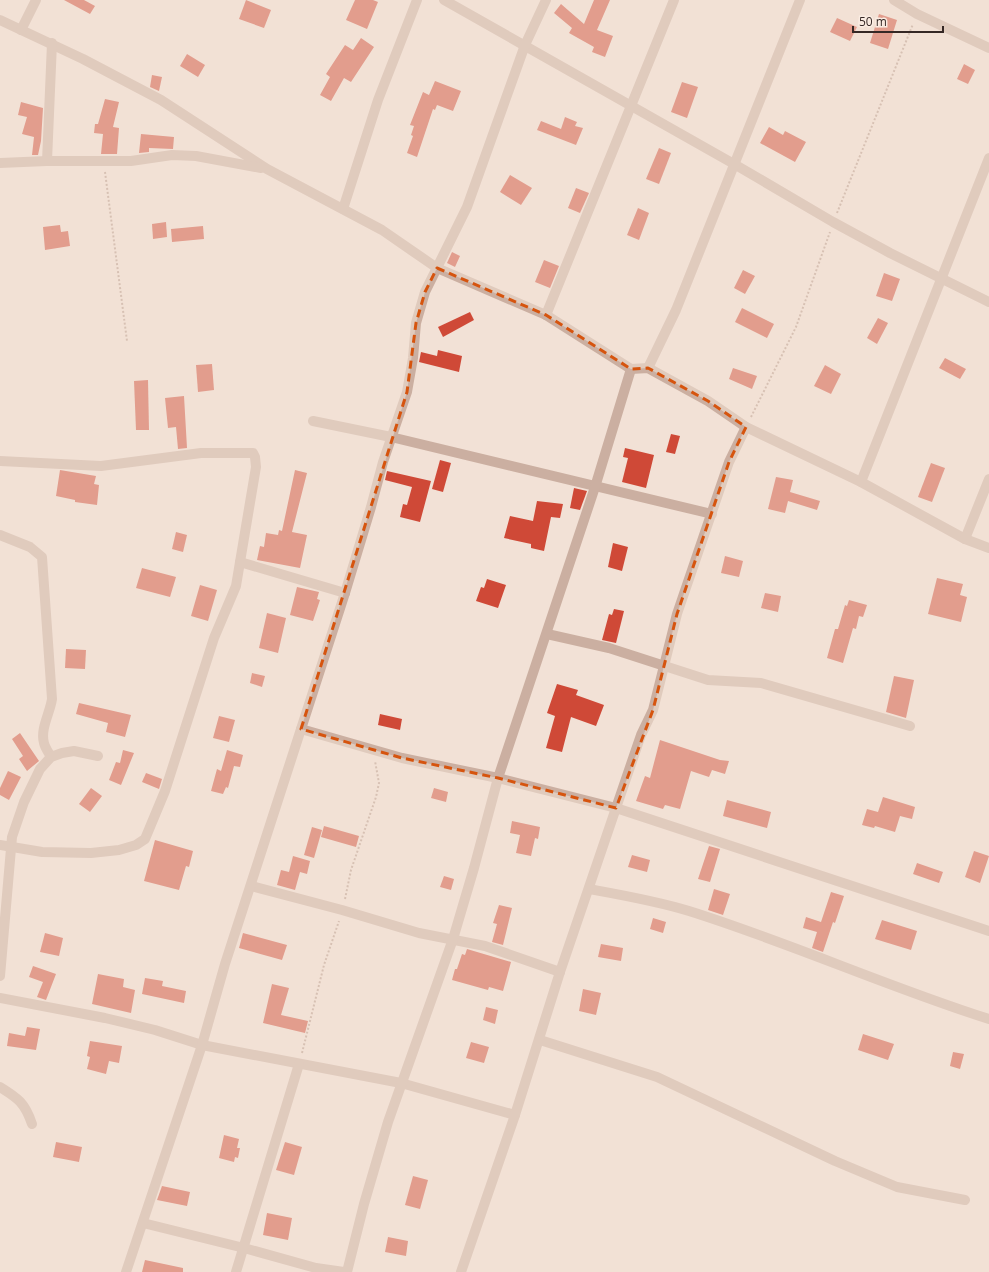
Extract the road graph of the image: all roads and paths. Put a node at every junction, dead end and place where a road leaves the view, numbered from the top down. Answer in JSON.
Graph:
{"nodes":[{"id":1,"x":36,"y":0,"type":"edge"},
{"id":2,"x":417,"y":0,"type":"edge"},
{"id":3,"x":444,"y":0,"type":"edge"},
{"id":4,"x":546,"y":0,"type":"edge"},
{"id":5,"x":674,"y":0,"type":"edge"},
{"id":6,"x":800,"y":0,"type":"edge"},
{"id":7,"x":894,"y":0,"type":"edge"},
{"id":8,"x":917,"y":14,"type":"junction"},
{"id":9,"x":0,"y":20,"type":"edge"},
{"id":10,"x":21,"y":30,"type":"junction"},
{"id":11,"x":52,"y":44,"type":"junction"},
{"id":12,"x":525,"y":45,"type":"junction"},
{"id":13,"x":989,"y":48,"type":"edge"},
{"id":14,"x":632,"y":106,"type":"junction"},
{"id":15,"x":234,"y":149,"type":"junction"},
{"id":16,"x":989,"y":158,"type":"edge"},
{"id":17,"x":47,"y":161,"type":"junction"},
{"id":18,"x":104,"y":161,"type":"junction"},
{"id":19,"x":230,"y":162,"type":"junction"},
{"id":20,"x":0,"y":163,"type":"edge"},
{"id":21,"x":734,"y":164,"type":"junction"},
{"id":22,"x":267,"y":169,"type":"junction"},
{"id":23,"x":343,"y":209,"type":"junction"},
{"id":24,"x":834,"y":222,"type":"junction"},
{"id":25,"x":437,"y":268,"type":"junction"},
{"id":26,"x":943,"y":278,"type":"junction"},
{"id":27,"x":989,"y":302,"type":"edge"},
{"id":28,"x":546,"y":315,"type":"junction"},
{"id":29,"x":127,"y":342,"type":"dead end"},
{"id":30,"x":648,"y":368,"type":"junction"},
{"id":31,"x":631,"y":369,"type":"junction"},
{"id":32,"x":313,"y":421,"type":"dead end"},
{"id":33,"x":746,"y":427,"type":"junction"},
{"id":34,"x":391,"y":437,"type":"junction"},
{"id":35,"x":0,"y":461,"type":"edge"},
{"id":36,"x":989,"y":479,"type":"edge"},
{"id":37,"x":861,"y":482,"type":"junction"},
{"id":38,"x":595,"y":487,"type":"junction"},
{"id":39,"x":712,"y":514,"type":"junction"},
{"id":40,"x":0,"y":535,"type":"edge"},
{"id":41,"x":965,"y":539,"type":"junction"},
{"id":42,"x":989,"y":548,"type":"edge"},
{"id":43,"x":240,"y":562,"type":"junction"},
{"id":44,"x":345,"y":593,"type":"junction"},
{"id":45,"x":547,"y":634,"type":"junction"},
{"id":46,"x":663,"y":665,"type":"junction"},
{"id":47,"x":910,"y":726,"type":"dead end"},
{"id":48,"x":301,"y":729,"type":"junction"},
{"id":49,"x":98,"y":756,"type":"dead end"},
{"id":50,"x":51,"y":757,"type":"junction"},
{"id":51,"x":498,"y":778,"type":"junction"},
{"id":52,"x":616,"y":808,"type":"junction"},
{"id":53,"x":0,"y":845,"type":"edge"},
{"id":54,"x":10,"y":847,"type":"junction"},
{"id":55,"x":251,"y":886,"type":"junction"},
{"id":56,"x":589,"y":889,"type":"junction"},
{"id":57,"x":989,"y":931,"type":"edge"},
{"id":58,"x":453,"y":939,"type":"junction"},
{"id":59,"x":560,"y":972,"type":"junction"},
{"id":60,"x":0,"y":976,"type":"edge"},
{"id":61,"x":0,"y":998,"type":"edge"},
{"id":62,"x":989,"y":1019,"type":"edge"},
{"id":63,"x":540,"y":1040,"type":"junction"},
{"id":64,"x":202,"y":1045,"type":"junction"},
{"id":65,"x":299,"y":1064,"type":"junction"},
{"id":66,"x":401,"y":1083,"type":"junction"},
{"id":67,"x":0,"y":1087,"type":"edge"},
{"id":68,"x":515,"y":1116,"type":"junction"},
{"id":69,"x":32,"y":1124,"type":"dead end"},
{"id":70,"x":965,"y":1200,"type":"dead end"},
{"id":71,"x":143,"y":1223,"type":"junction"},
{"id":72,"x":244,"y":1248,"type":"junction"},
{"id":73,"x":126,"y":1272,"type":"edge"},
{"id":74,"x":236,"y":1272,"type":"edge"},
{"id":75,"x":344,"y":1272,"type":"edge"},
{"id":76,"x":347,"y":1272,"type":"edge"},
{"id":77,"x":461,"y":1272,"type":"edge"}],
"edges":[{"from":1,"to":10,"type":"street"},
{"from":2,"to":23,"type":"street"},
{"from":3,"to":12,"type":"street"},
{"from":4,"to":12,"type":"street"},
{"from":5,"to":14,"type":"street"},
{"from":6,"to":21,"type":"street"},
{"from":7,"to":8,"type":"street"},
{"from":8,"to":13,"type":"street"},
{"from":8,"to":24,"type":"path"},
{"from":9,"to":10,"type":"street"},
{"from":10,"to":11,"type":"street"},
{"from":11,"to":15,"type":"street"},
{"from":11,"to":17,"type":"street"},
{"from":12,"to":14,"type":"street"},
{"from":12,"to":25,"type":"street"},
{"from":14,"to":21,"type":"street"},
{"from":14,"to":28,"type":"street"},
{"from":15,"to":19,"type":"street"},
{"from":15,"to":22,"type":"street"},
{"from":16,"to":26,"type":"street"},
{"from":17,"to":18,"type":"street"},
{"from":17,"to":20,"type":"street"},
{"from":18,"to":19,"type":"street"},
{"from":18,"to":29,"type":"path"},
{"from":19,"to":22,"type":"street"},
{"from":21,"to":24,"type":"street"},
{"from":21,"to":30,"type":"street"},
{"from":22,"to":23,"type":"street"},
{"from":23,"to":25,"type":"street"},
{"from":24,"to":26,"type":"street"},
{"from":24,"to":33,"type":"path"},
{"from":25,"to":28,"type":"street"},
{"from":25,"to":34,"type":"street"},
{"from":26,"to":27,"type":"street"},
{"from":26,"to":37,"type":"street"},
{"from":28,"to":31,"type":"street"},
{"from":30,"to":31,"type":"street"},
{"from":30,"to":33,"type":"street"},
{"from":31,"to":38,"type":"street"},
{"from":32,"to":34,"type":"street"},
{"from":33,"to":37,"type":"street"},
{"from":33,"to":39,"type":"street"},
{"from":34,"to":38,"type":"street"},
{"from":34,"to":44,"type":"street"},
{"from":35,"to":43,"type":"street"},
{"from":36,"to":41,"type":"street"},
{"from":37,"to":41,"type":"street"},
{"from":38,"to":39,"type":"street"},
{"from":38,"to":45,"type":"street"},
{"from":39,"to":46,"type":"street"},
{"from":40,"to":50,"type":"street"},
{"from":41,"to":42,"type":"street"},
{"from":43,"to":44,"type":"street"},
{"from":43,"to":54,"type":"street"},
{"from":44,"to":48,"type":"street"},
{"from":45,"to":46,"type":"street"},
{"from":45,"to":51,"type":"street"},
{"from":46,"to":47,"type":"street"},
{"from":46,"to":52,"type":"street"},
{"from":48,"to":51,"type":"street"},
{"from":48,"to":55,"type":"street"},
{"from":49,"to":50,"type":"street"},
{"from":50,"to":54,"type":"street"},
{"from":51,"to":52,"type":"street"},
{"from":51,"to":58,"type":"street"},
{"from":52,"to":56,"type":"street"},
{"from":52,"to":57,"type":"street"},
{"from":53,"to":54,"type":"street"},
{"from":54,"to":60,"type":"street"},
{"from":55,"to":58,"type":"street"},
{"from":55,"to":64,"type":"street"},
{"from":56,"to":59,"type":"street"},
{"from":56,"to":62,"type":"street"},
{"from":58,"to":59,"type":"street"},
{"from":58,"to":66,"type":"street"},
{"from":59,"to":63,"type":"street"},
{"from":61,"to":64,"type":"street"},
{"from":63,"to":68,"type":"street"},
{"from":63,"to":70,"type":"street"},
{"from":64,"to":65,"type":"street"},
{"from":64,"to":71,"type":"street"},
{"from":65,"to":66,"type":"street"},
{"from":65,"to":72,"type":"street"},
{"from":66,"to":68,"type":"street"},
{"from":66,"to":76,"type":"street"},
{"from":67,"to":69,"type":"street"},
{"from":68,"to":77,"type":"street"},
{"from":71,"to":72,"type":"street"},
{"from":71,"to":73,"type":"street"},
{"from":72,"to":74,"type":"street"},
{"from":72,"to":75,"type":"street"}]}
